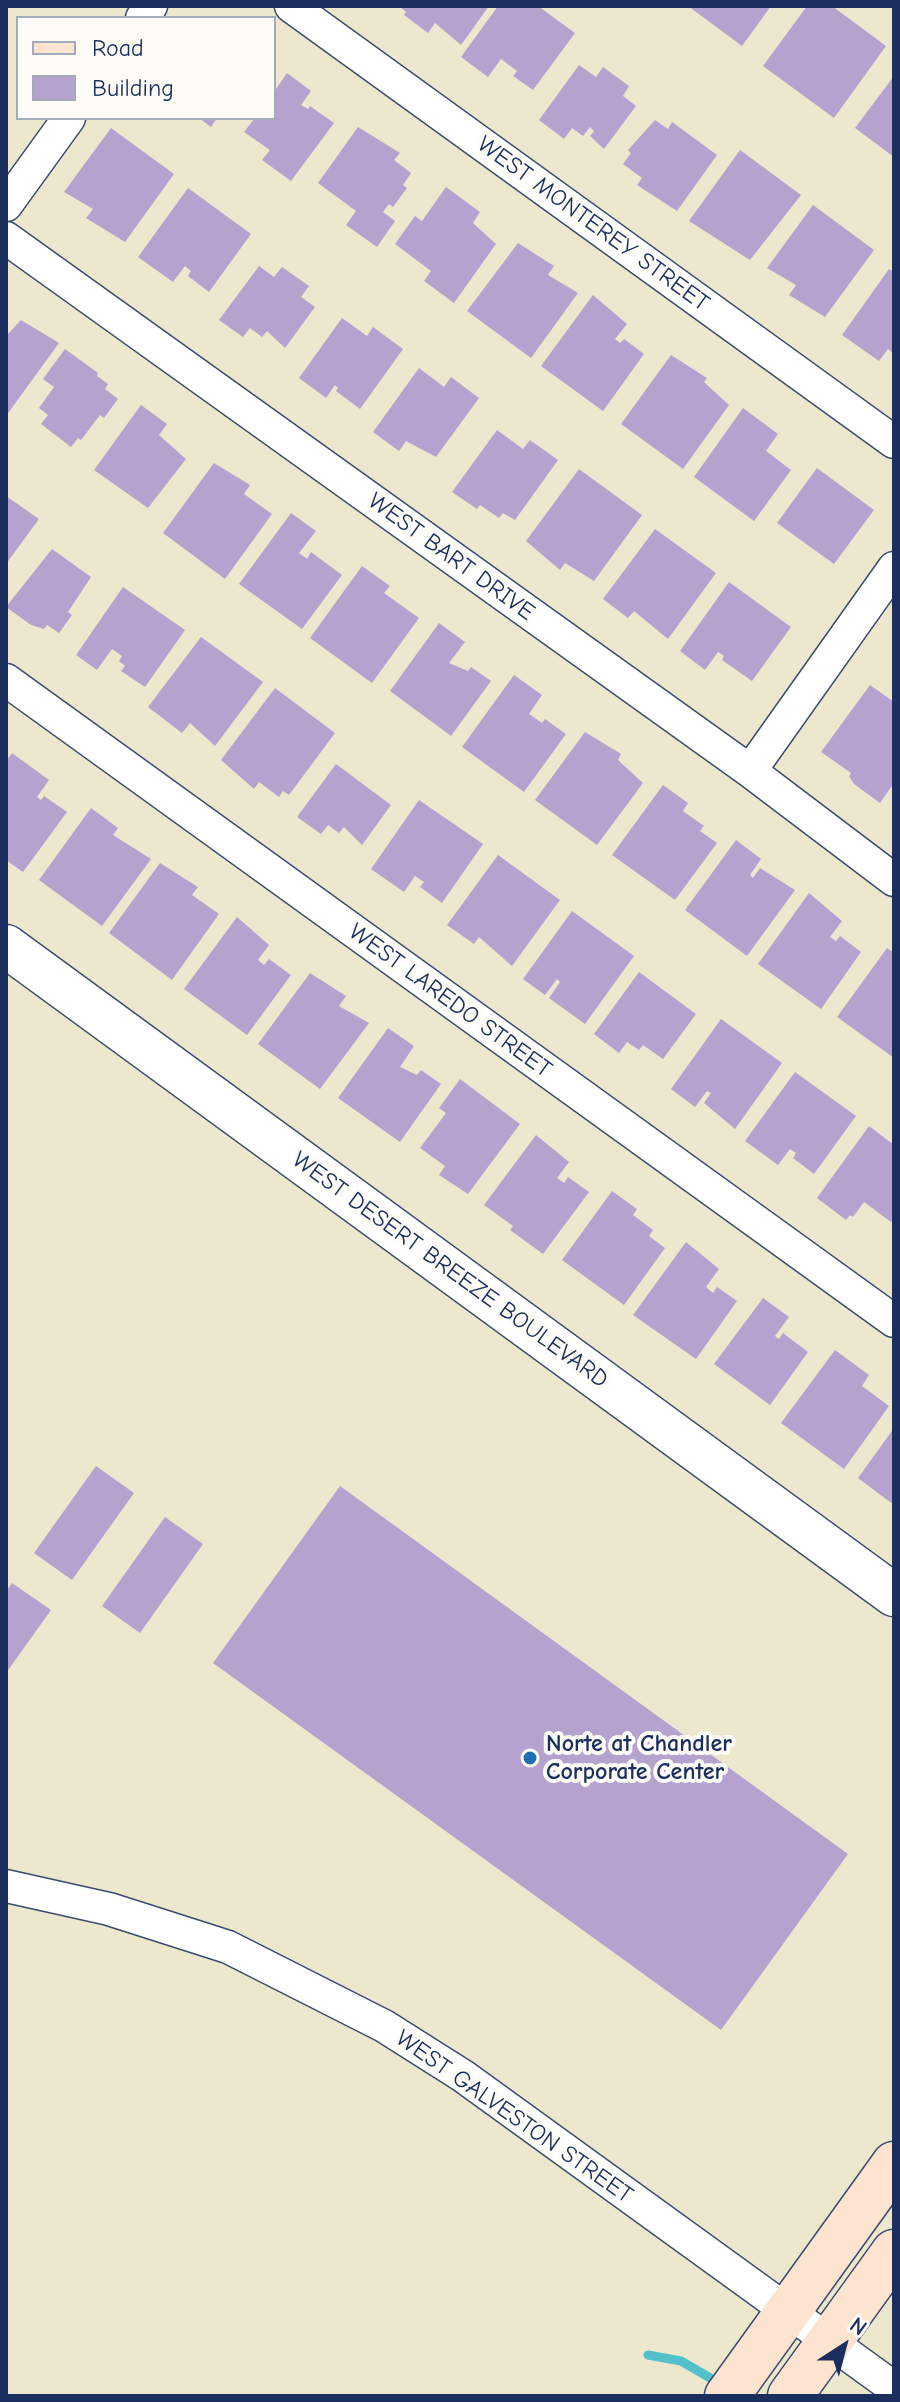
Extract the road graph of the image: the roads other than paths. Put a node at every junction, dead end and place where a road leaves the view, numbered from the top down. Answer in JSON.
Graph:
{"nodes":[{"id":1,"x":291,"y":6,"type":"edge"},
{"id":2,"x":68,"y":120,"type":"edge"},
{"id":3,"x":6,"y":205,"type":"edge"},
{"id":4,"x":6,"y":238,"type":"edge"},
{"id":5,"x":894,"y":442,"type":"edge"},
{"id":6,"x":894,"y":568,"type":"edge"},
{"id":7,"x":6,"y":680,"type":"edge"},
{"id":8,"x":750,"y":771,"type":"junction"},
{"id":9,"x":894,"y":880,"type":"edge"},
{"id":10,"x":6,"y":946,"type":"edge"},
{"id":11,"x":894,"y":1321,"type":"edge"},
{"id":12,"x":894,"y":1595,"type":"edge"},
{"id":13,"x":6,"y":1886,"type":"edge"},
{"id":14,"x":894,"y":2164,"type":"edge"},
{"id":15,"x":894,"y":2252,"type":"edge"},
{"id":16,"x":788,"y":2313,"type":"junction"},
{"id":17,"x":829,"y":2344,"type":"junction"},
{"id":18,"x":894,"y":2388,"type":"edge"},
{"id":19,"x":727,"y":2396,"type":"edge"},
{"id":20,"x":790,"y":2396,"type":"edge"}],
"edges":[{"from":1,"to":5,"type":"street","name":"WEST MONTEREY STREET"},
{"from":2,"to":3,"type":"street"},
{"from":4,"to":8,"type":"street","name":"WEST BART DRIVE"},
{"from":6,"to":8,"type":"street"},
{"from":7,"to":11,"type":"street","name":"WEST LAREDO STREET"},
{"from":8,"to":9,"type":"street","name":"WEST BART DRIVE"},
{"from":10,"to":12,"type":"street","name":"WEST DESERT BREEZE BOULEVARD"},
{"from":13,"to":16,"type":"street","name":"WEST GALVESTON STREET"},
{"from":14,"to":16,"type":"main road"},
{"from":15,"to":17,"type":"main road"},
{"from":16,"to":17,"type":"street","name":"WEST GALVESTON STREET"},
{"from":16,"to":19,"type":"main road"},
{"from":17,"to":18,"type":"street","name":"WEST GALVESTON STREET"},
{"from":17,"to":20,"type":"main road"}]}
